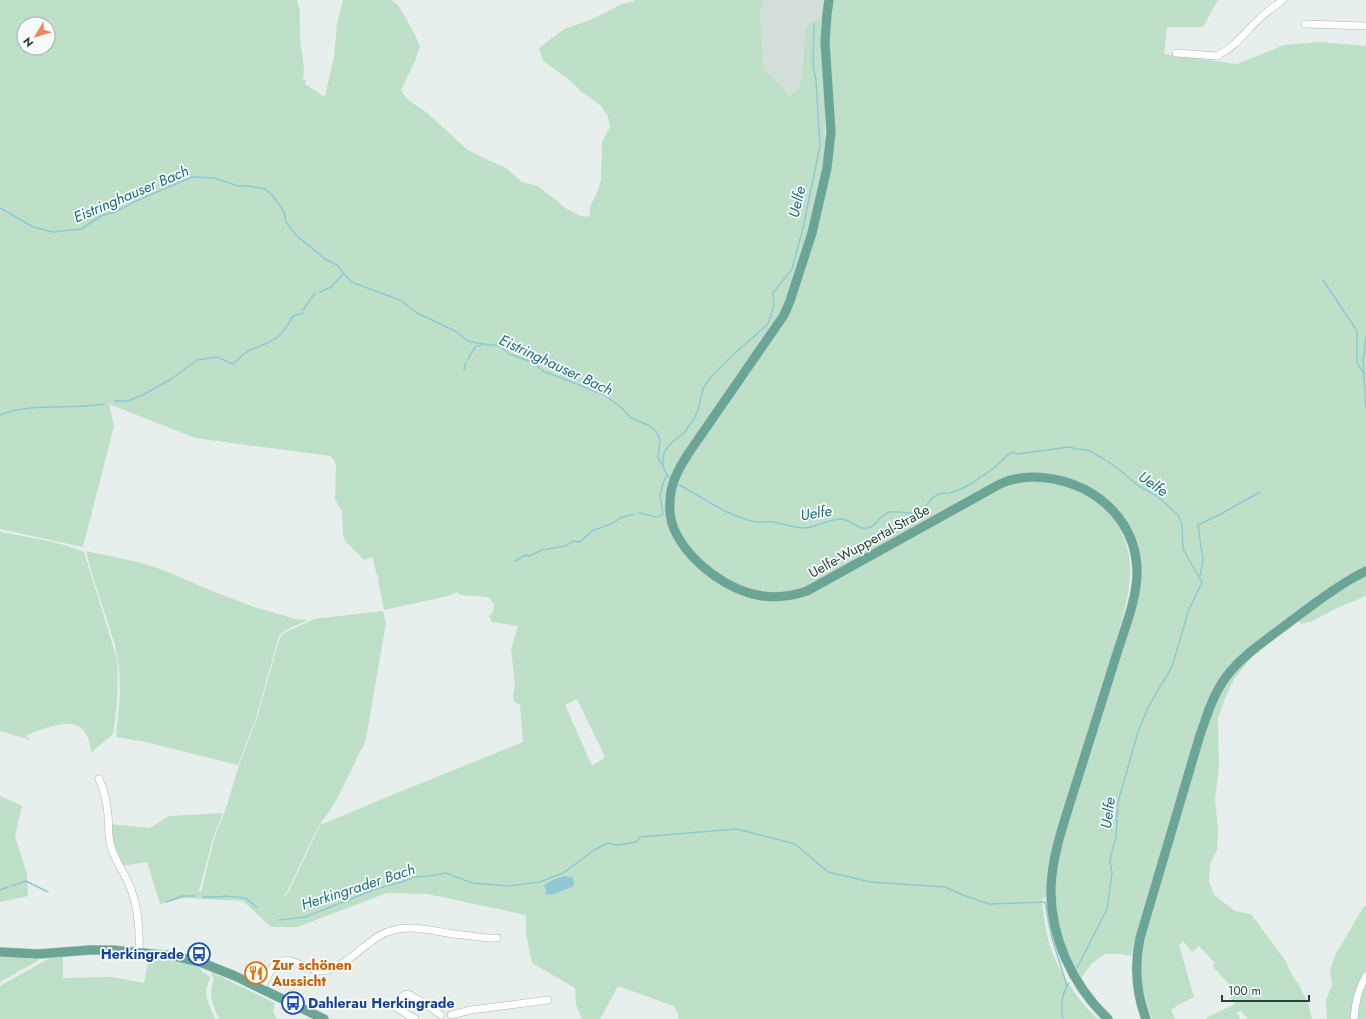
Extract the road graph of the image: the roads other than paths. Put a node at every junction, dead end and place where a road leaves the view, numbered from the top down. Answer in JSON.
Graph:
{"nodes":[{"id":1,"x":829,"y":0,"type":"edge"},
{"id":2,"x":1284,"y":0,"type":"edge"},
{"id":3,"x":1305,"y":24,"type":"dead end"},
{"id":4,"x":1366,"y":26,"type":"edge"},
{"id":5,"x":1176,"y":53,"type":"dead end"},
{"id":6,"x":1366,"y":571,"type":"edge"},
{"id":7,"x":99,"y":779,"type":"dead end"},
{"id":8,"x":497,"y":938,"type":"dead end"},
{"id":9,"x":0,"y":952,"type":"edge"},
{"id":10,"x":140,"y":952,"type":"junction"},
{"id":11,"x":1366,"y":976,"type":"edge"},
{"id":12,"x":262,"y":988,"type":"junction"},
{"id":13,"x":548,"y":1000,"type":"dead end"},
{"id":14,"x":438,"y":1017,"type":"edge"},
{"id":15,"x":453,"y":1017,"type":"edge"},
{"id":16,"x":324,"y":1019,"type":"edge"},
{"id":17,"x":415,"y":1019,"type":"edge"},
{"id":18,"x":1108,"y":1019,"type":"edge"},
{"id":19,"x":1146,"y":1019,"type":"edge"},
{"id":20,"x":1354,"y":1019,"type":"edge"}],
"edges":[{"from":1,"to":18,"type":"main road","name":"Uelfe-Wuppertal-Straße"},
{"from":2,"to":5,"type":"street"},
{"from":3,"to":4,"type":"street"},
{"from":6,"to":19,"type":"main road"},
{"from":7,"to":10,"type":"street"},
{"from":8,"to":12,"type":"street"},
{"from":9,"to":10,"type":"main road"},
{"from":10,"to":12,"type":"main road"},
{"from":11,"to":20,"type":"street"},
{"from":12,"to":16,"type":"main road"},
{"from":13,"to":15,"type":"street"},
{"from":14,"to":15,"type":"street"},
{"from":14,"to":17,"type":"street"}]}
